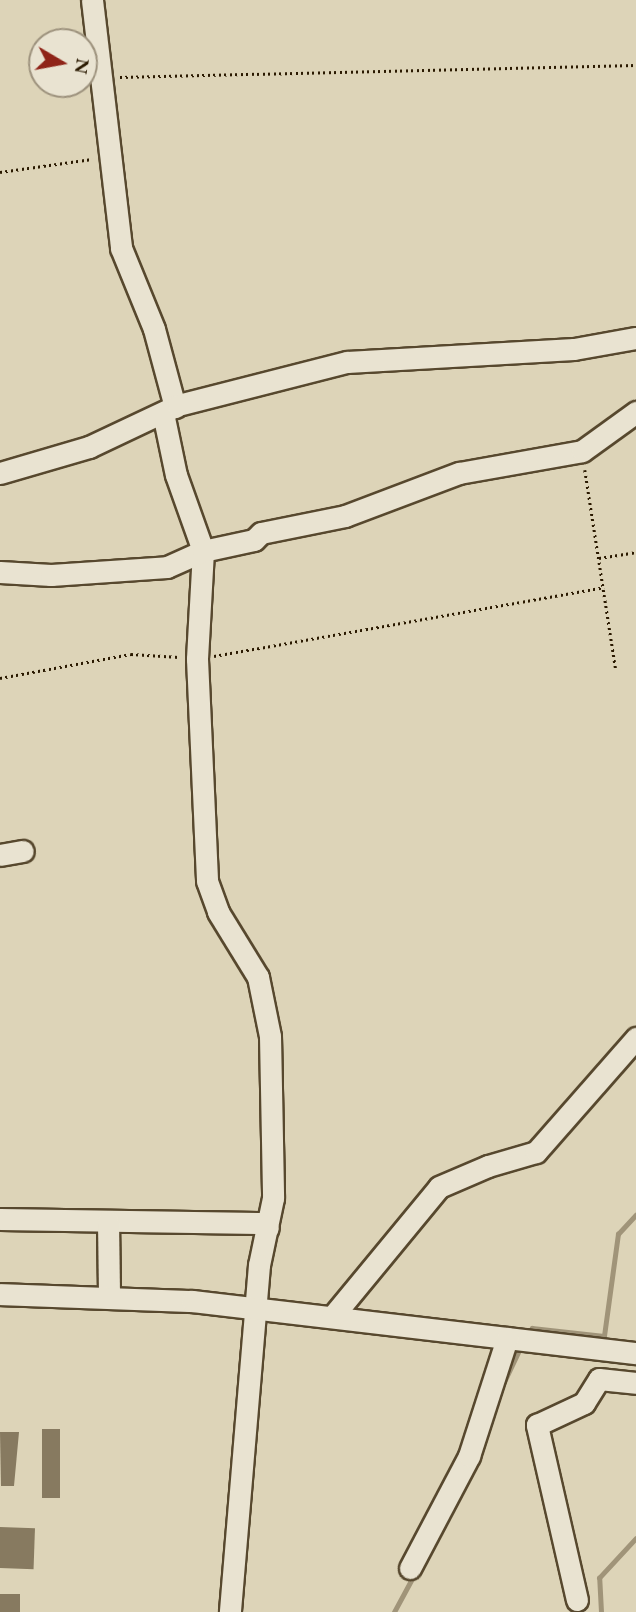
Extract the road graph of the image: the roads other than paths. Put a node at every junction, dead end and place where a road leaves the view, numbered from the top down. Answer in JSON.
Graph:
{"nodes":[{"id":1,"x":92,"y":0,"type":"edge"},
{"id":2,"x":636,"y":338,"type":"edge"},
{"id":3,"x":169,"y":410,"type":"junction"},
{"id":4,"x":636,"y":412,"type":"edge"},
{"id":5,"x":0,"y":473,"type":"edge"},
{"id":6,"x":203,"y":551,"type":"junction"},
{"id":7,"x":0,"y":572,"type":"edge"},
{"id":8,"x":23,"y":851,"type":"dead end"},
{"id":9,"x":0,"y":855,"type":"edge"},
{"id":10,"x":636,"y":1038,"type":"edge"},
{"id":11,"x":0,"y":1219,"type":"edge"},
{"id":12,"x":108,"y":1221,"type":"junction"},
{"id":13,"x":268,"y":1228,"type":"junction"},
{"id":14,"x":0,"y":1294,"type":"edge"},
{"id":15,"x":109,"y":1295,"type":"junction"},
{"id":16,"x":256,"y":1308,"type":"junction"},
{"id":17,"x":332,"y":1317,"type":"junction"},
{"id":18,"x":518,"y":1340,"type":"junction"},
{"id":19,"x":636,"y":1353,"type":"edge"},
{"id":20,"x":636,"y":1383,"type":"edge"},
{"id":21,"x":410,"y":1568,"type":"dead end"},
{"id":22,"x":578,"y":1600,"type":"dead end"},
{"id":23,"x":230,"y":1612,"type":"edge"}],
"edges":[{"from":1,"to":3,"type":"street"},
{"from":2,"to":3,"type":"street"},
{"from":3,"to":5,"type":"street"},
{"from":3,"to":6,"type":"street"},
{"from":4,"to":6,"type":"street"},
{"from":6,"to":7,"type":"street"},
{"from":6,"to":13,"type":"street"},
{"from":8,"to":9,"type":"street"},
{"from":10,"to":17,"type":"street"},
{"from":11,"to":12,"type":"street"},
{"from":12,"to":13,"type":"street"},
{"from":12,"to":15,"type":"street"},
{"from":13,"to":16,"type":"street"},
{"from":14,"to":15,"type":"street"},
{"from":15,"to":16,"type":"street"},
{"from":16,"to":17,"type":"street"},
{"from":16,"to":23,"type":"street"},
{"from":17,"to":18,"type":"street"},
{"from":18,"to":19,"type":"street"},
{"from":18,"to":21,"type":"street"},
{"from":20,"to":22,"type":"street"}]}
